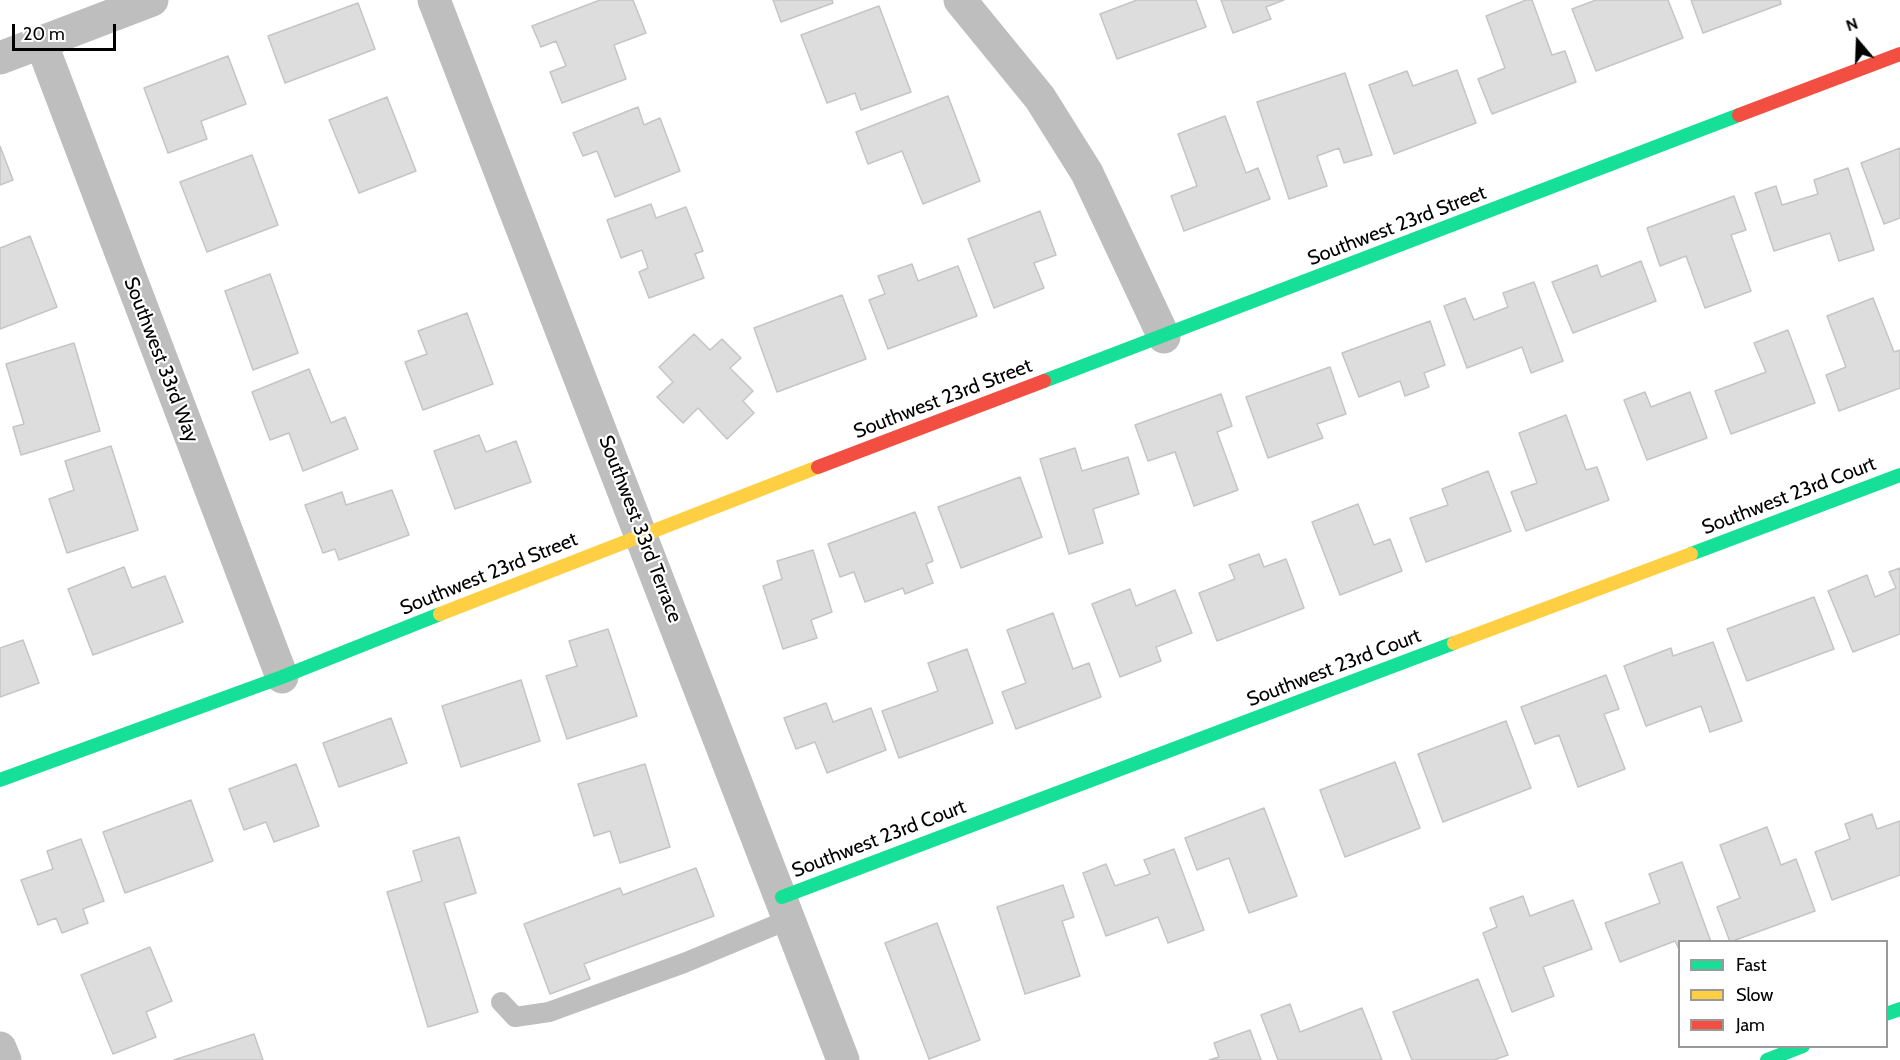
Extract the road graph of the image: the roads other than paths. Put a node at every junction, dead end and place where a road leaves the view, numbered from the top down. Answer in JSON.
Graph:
{"nodes":[{"id":1,"x":152,"y":0,"type":"edge"},
{"id":2,"x":434,"y":0,"type":"edge"},
{"id":3,"x":960,"y":0,"type":"edge"},
{"id":4,"x":41,"y":42,"type":"junction"},
{"id":5,"x":1900,"y":54,"type":"edge"},
{"id":6,"x":0,"y":58,"type":"edge"},
{"id":7,"x":1164,"y":337,"type":"junction"},
{"id":8,"x":1900,"y":475,"type":"edge"},
{"id":9,"x":642,"y":534,"type":"junction"},
{"id":10,"x":282,"y":677,"type":"junction"},
{"id":11,"x":0,"y":780,"type":"edge"},
{"id":12,"x":786,"y":908,"type":"junction"},
{"id":13,"x":501,"y":1002,"type":"dead end"},
{"id":14,"x":0,"y":1048,"type":"edge"},
{"id":15,"x":1800,"y":1048,"type":"edge"},
{"id":16,"x":5,"y":1060,"type":"edge"},
{"id":17,"x":843,"y":1060,"type":"edge"},
{"id":18,"x":1767,"y":1060,"type":"edge"}],
"edges":[{"from":1,"to":4,"type":"street"},
{"from":2,"to":9,"type":"street","name":"Southwest 33rd Terrace"},
{"from":3,"to":7,"type":"street"},
{"from":4,"to":6,"type":"street"},
{"from":4,"to":10,"type":"street","name":"Southwest 33rd Way"},
{"from":5,"to":7,"type":"street","name":"Southwest 23rd Street"},
{"from":7,"to":9,"type":"street","name":"Southwest 23rd Street"},
{"from":8,"to":12,"type":"street","name":"Southwest 23rd Court"},
{"from":9,"to":10,"type":"street","name":"Southwest 23rd Street"},
{"from":9,"to":12,"type":"street","name":"Southwest 33rd Terrace"},
{"from":10,"to":11,"type":"street","name":"Southwest 23rd Street"},
{"from":12,"to":13,"type":"lane"},
{"from":12,"to":17,"type":"street","name":"Southwest 33rd Terrace"},
{"from":14,"to":16,"type":"street"},
{"from":15,"to":18,"type":"street"}]}
